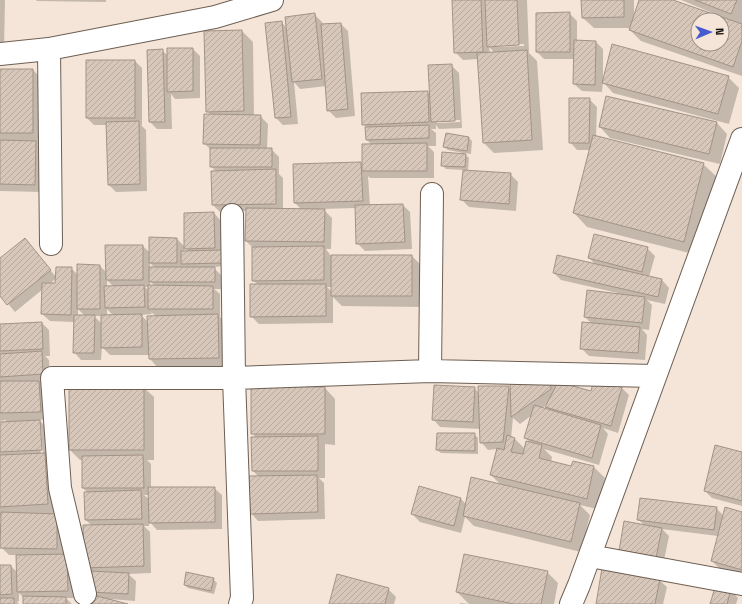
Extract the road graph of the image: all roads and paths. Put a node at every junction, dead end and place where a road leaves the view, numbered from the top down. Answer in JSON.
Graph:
{"nodes":[{"id":1,"x":272,"y":0,"type":"edge"},
{"id":2,"x":49,"y":49,"type":"junction"},
{"id":3,"x":0,"y":54,"type":"edge"},
{"id":4,"x":742,"y":139,"type":"edge"},
{"id":5,"x":432,"y":194,"type":"dead end"},
{"id":6,"x":232,"y":215,"type":"dead end"},
{"id":7,"x":51,"y":244,"type":"dead end"},
{"id":8,"x":430,"y":371,"type":"junction"},
{"id":9,"x":655,"y":376,"type":"junction"},
{"id":10,"x":234,"y":378,"type":"junction"},
{"id":11,"x":590,"y":556,"type":"junction"},
{"id":12,"x":742,"y":584,"type":"edge"},
{"id":13,"x":85,"y":594,"type":"dead end"},
{"id":14,"x":240,"y":604,"type":"edge"},
{"id":15,"x":571,"y":604,"type":"edge"}],
"edges":[{"from":1,"to":2,"type":"street"},
{"from":2,"to":3,"type":"street"},
{"from":2,"to":7,"type":"street"},
{"from":4,"to":9,"type":"street"},
{"from":5,"to":8,"type":"street"},
{"from":6,"to":10,"type":"street"},
{"from":8,"to":9,"type":"street"},
{"from":8,"to":10,"type":"street"},
{"from":9,"to":11,"type":"street"},
{"from":10,"to":13,"type":"street"},
{"from":10,"to":14,"type":"street"},
{"from":11,"to":12,"type":"street"},
{"from":11,"to":15,"type":"street"}]}
